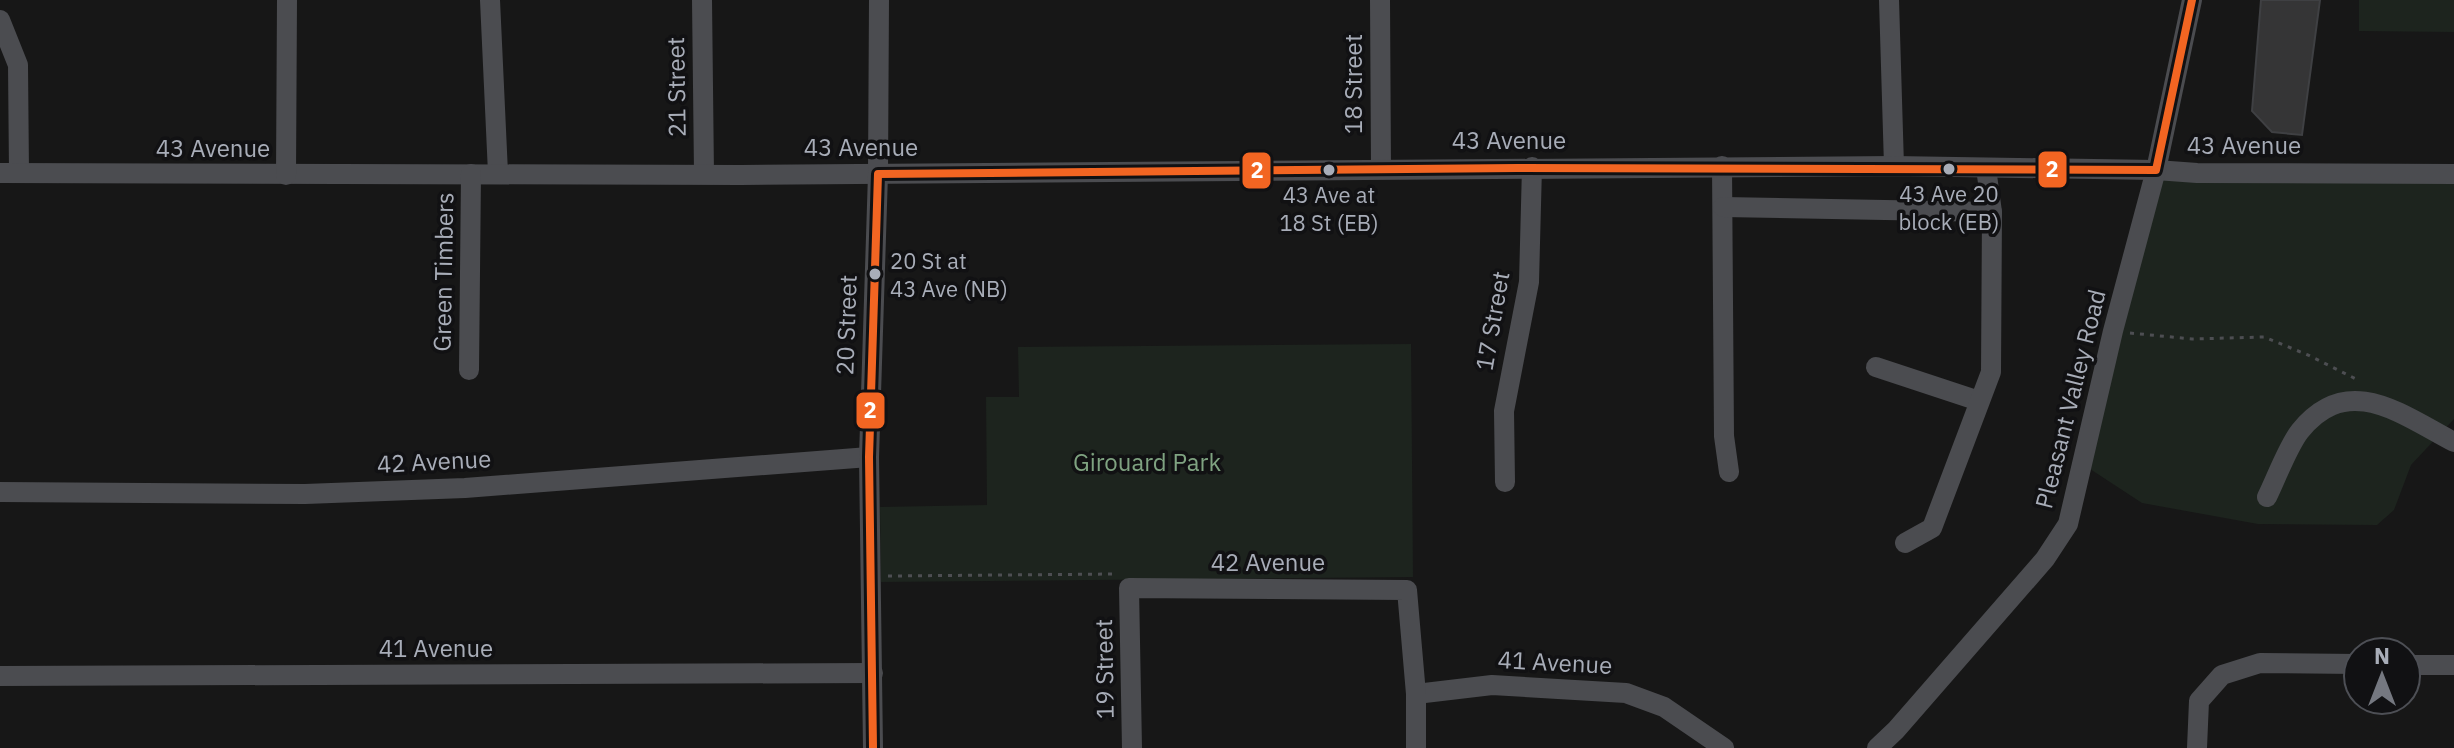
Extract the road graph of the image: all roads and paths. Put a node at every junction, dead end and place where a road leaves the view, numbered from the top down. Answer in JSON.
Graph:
{"nodes":[{"id":1,"x":287,"y":0,"type":"edge"},
{"id":2,"x":490,"y":0,"type":"edge"},
{"id":3,"x":702,"y":0,"type":"edge"},
{"id":4,"x":879,"y":0,"type":"edge"},
{"id":5,"x":1380,"y":0,"type":"edge"},
{"id":6,"x":1889,"y":0,"type":"edge"},
{"id":7,"x":2192,"y":0,"type":"edge"},
{"id":8,"x":0,"y":20,"type":"edge"},
{"id":9,"x":1722,"y":166,"type":"junction"},
{"id":10,"x":1894,"y":166,"type":"junction"},
{"id":11,"x":1532,"y":167,"type":"junction"},
{"id":12,"x":1381,"y":168,"type":"junction"},
{"id":13,"x":1986,"y":168,"type":"junction"},
{"id":14,"x":2156,"y":170,"type":"junction"},
{"id":15,"x":10,"y":173,"type":"edge"},
{"id":16,"x":498,"y":173,"type":"junction"},
{"id":17,"x":471,"y":174,"type":"junction"},
{"id":18,"x":704,"y":174,"type":"junction"},
{"id":19,"x":878,"y":174,"type":"junction"},
{"id":20,"x":2454,"y":174,"type":"edge"},
{"id":21,"x":286,"y":175,"type":"junction"},
{"id":22,"x":1723,"y":207,"type":"junction"},
{"id":23,"x":1992,"y":212,"type":"junction"},
{"id":24,"x":2113,"y":331,"type":"junction"},
{"id":25,"x":1876,"y":367,"type":"dead end"},
{"id":26,"x":469,"y":370,"type":"dead end"},
{"id":27,"x":2361,"y":382,"type":"dead end"},
{"id":28,"x":1979,"y":401,"type":"junction"},
{"id":29,"x":2454,"y":442,"type":"edge"},
{"id":30,"x":869,"y":457,"type":"junction"},
{"id":31,"x":1729,"y":472,"type":"dead end"},
{"id":32,"x":1505,"y":482,"type":"dead end"},
{"id":33,"x":0,"y":492,"type":"edge"},
{"id":34,"x":2267,"y":497,"type":"dead end"},
{"id":35,"x":1905,"y":543,"type":"dead end"},
{"id":36,"x":872,"y":577,"type":"junction"},
{"id":37,"x":1129,"y":588,"type":"junction"},
{"id":38,"x":2342,"y":664,"type":"edge"},
{"id":39,"x":2422,"y":665,"type":"edge"},
{"id":40,"x":2454,"y":665,"type":"edge"},
{"id":41,"x":873,"y":673,"type":"junction"},
{"id":42,"x":0,"y":676,"type":"edge"},
{"id":43,"x":1416,"y":694,"type":"junction"},
{"id":44,"x":1718,"y":746,"type":"edge"},
{"id":45,"x":873,"y":748,"type":"edge"},
{"id":46,"x":1132,"y":748,"type":"edge"},
{"id":47,"x":1416,"y":748,"type":"edge"},
{"id":48,"x":1877,"y":748,"type":"edge"},
{"id":49,"x":2197,"y":748,"type":"edge"}],
"edges":[{"from":1,"to":21,"type":"street"},
{"from":2,"to":16,"type":"street"},
{"from":3,"to":18,"type":"street","name":"21 Street"},
{"from":4,"to":19,"type":"street","name":"20 Street"},
{"from":5,"to":12,"type":"street","name":"18 Street"},
{"from":6,"to":10,"type":"street"},
{"from":7,"to":14,"type":"street","name":"Pleasant Valley Road"},
{"from":8,"to":15,"type":"street"},
{"from":9,"to":10,"type":"street","name":"43 Avenue"},
{"from":9,"to":11,"type":"street","name":"43 Avenue"},
{"from":9,"to":22,"type":"street"},
{"from":10,"to":13,"type":"street","name":"43 Avenue"},
{"from":11,"to":12,"type":"street","name":"43 Avenue"},
{"from":11,"to":32,"type":"street","name":"17 Street"},
{"from":12,"to":19,"type":"street","name":"43 Avenue"},
{"from":13,"to":14,"type":"street","name":"43 Avenue"},
{"from":13,"to":23,"type":"street"},
{"from":14,"to":20,"type":"street","name":"43 Avenue"},
{"from":14,"to":24,"type":"street","name":"Pleasant Valley Road"},
{"from":15,"to":21,"type":"street","name":"43 Avenue"},
{"from":16,"to":17,"type":"street","name":"43 Avenue"},
{"from":16,"to":18,"type":"street","name":"43 Avenue"},
{"from":17,"to":21,"type":"street","name":"43 Avenue"},
{"from":17,"to":26,"type":"street","name":"Green Timbers"},
{"from":18,"to":19,"type":"street","name":"43 Avenue"},
{"from":19,"to":30,"type":"street","name":"20 Street"},
{"from":22,"to":23,"type":"street"},
{"from":22,"to":31,"type":"street"},
{"from":23,"to":28,"type":"street"},
{"from":24,"to":27,"type":"path"},
{"from":24,"to":48,"type":"street","name":"Pleasant Valley Road"},
{"from":25,"to":28,"type":"street"},
{"from":28,"to":35,"type":"street"},
{"from":29,"to":34,"type":"street"},
{"from":30,"to":33,"type":"street","name":"42 Avenue"},
{"from":30,"to":36,"type":"street","name":"20 Street"},
{"from":36,"to":37,"type":"path"},
{"from":36,"to":41,"type":"street","name":"20 Street"},
{"from":37,"to":43,"type":"street","name":"42 Avenue"},
{"from":37,"to":46,"type":"street","name":"19 Street"},
{"from":38,"to":49,"type":"street"},
{"from":39,"to":40,"type":"street"},
{"from":41,"to":42,"type":"street","name":"41 Avenue"},
{"from":41,"to":45,"type":"street","name":"20 Street"},
{"from":43,"to":44,"type":"street","name":"41 Avenue"},
{"from":43,"to":47,"type":"street"}]}
